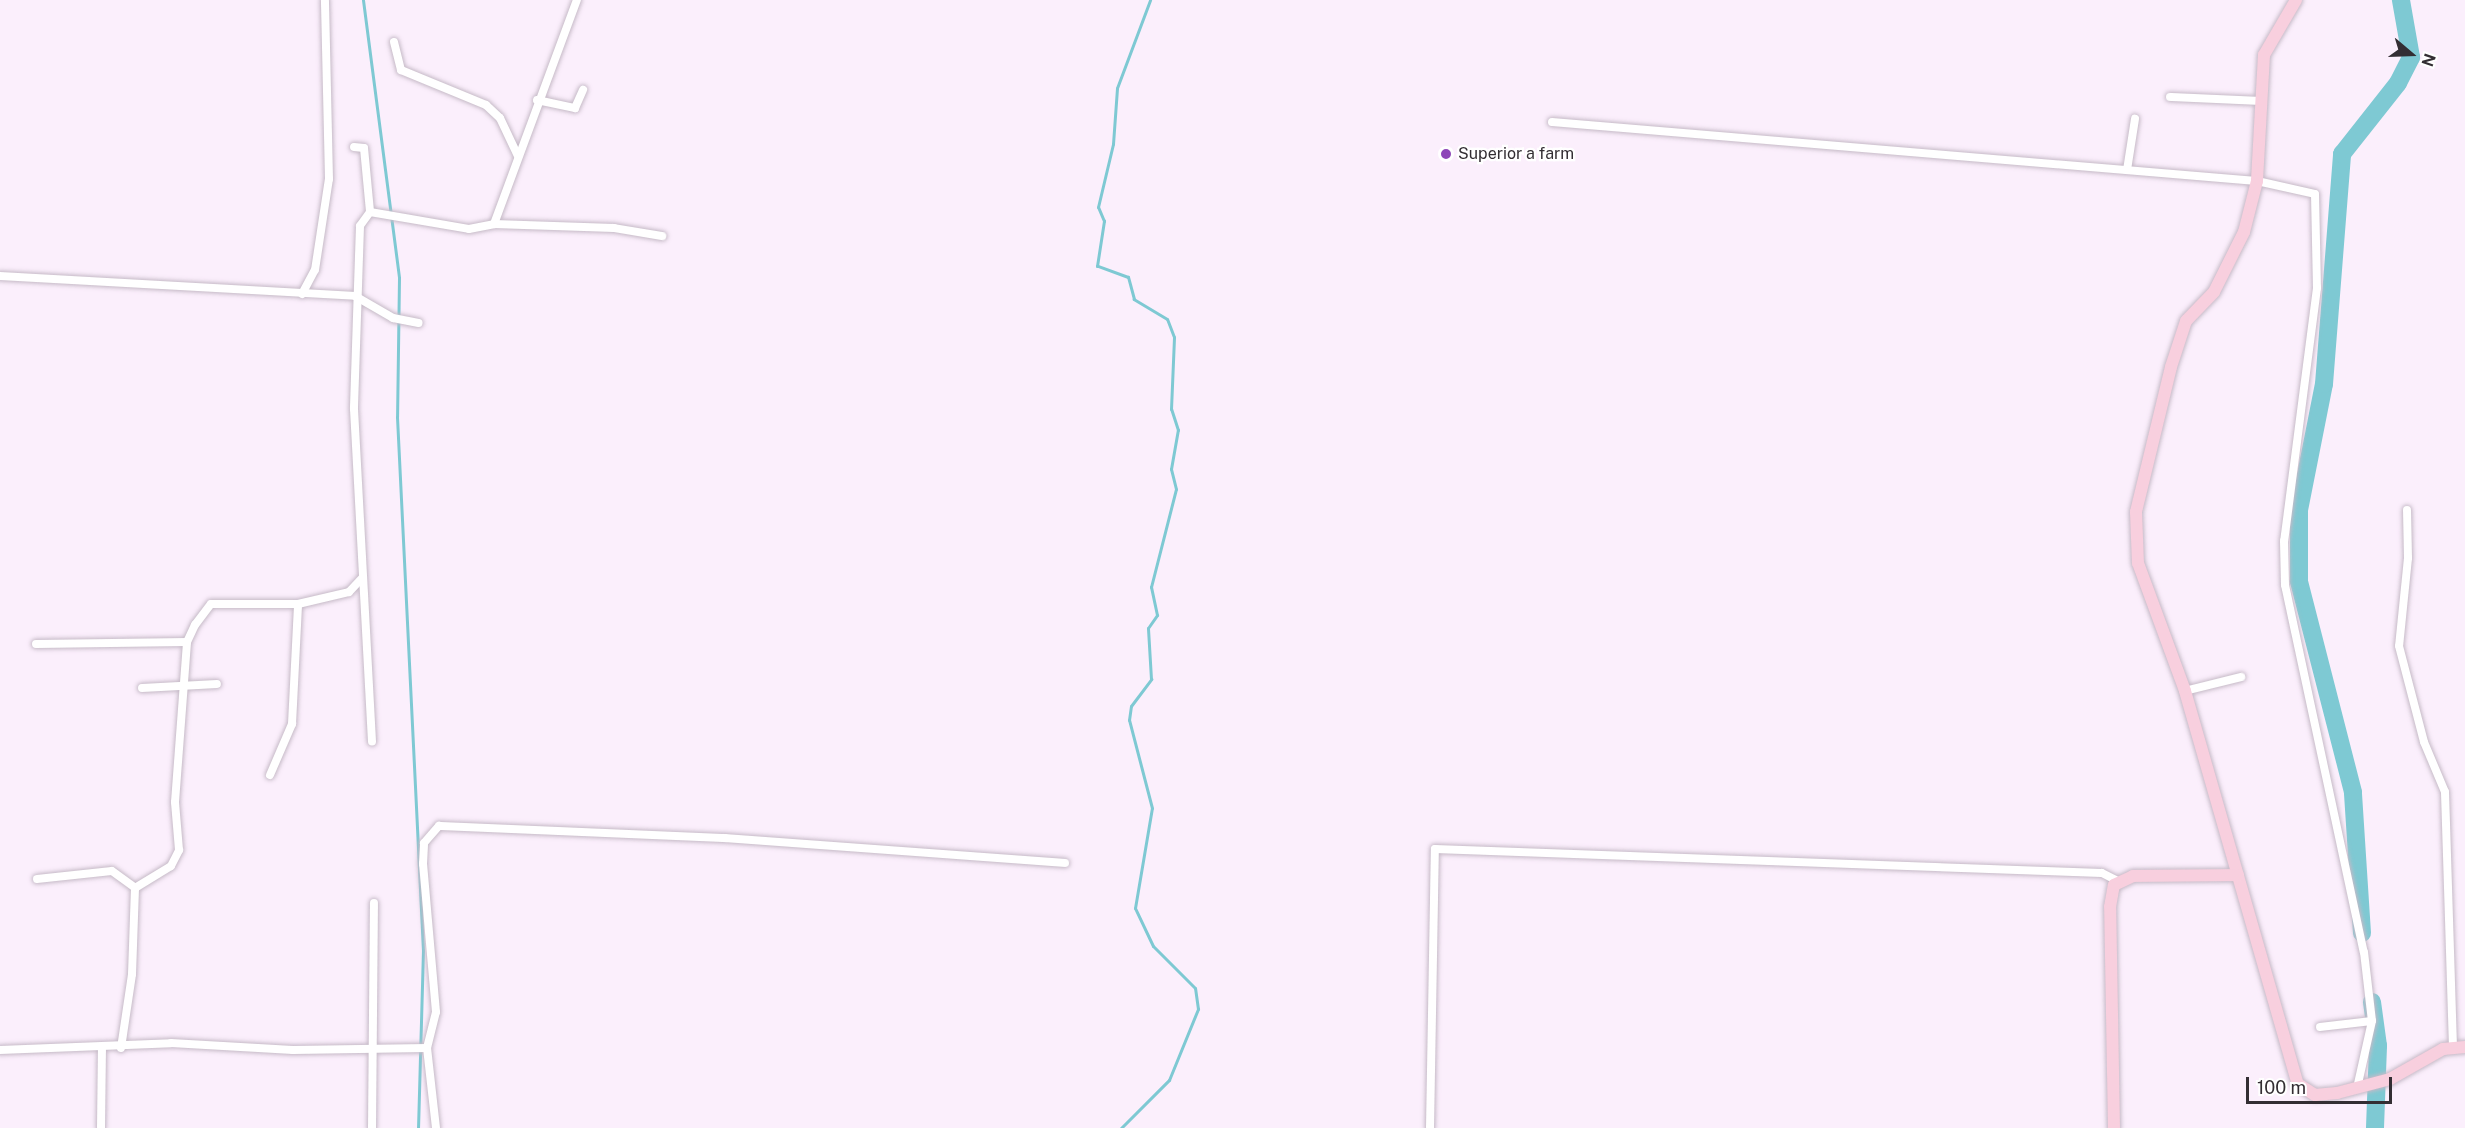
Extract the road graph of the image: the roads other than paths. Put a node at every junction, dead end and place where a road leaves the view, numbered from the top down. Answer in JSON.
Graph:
{"nodes":[{"id":1,"x":325,"y":0,"type":"edge"},
{"id":2,"x":577,"y":0,"type":"edge"},
{"id":3,"x":2296,"y":0,"type":"edge"},
{"id":4,"x":394,"y":42,"type":"dead end"},
{"id":5,"x":583,"y":90,"type":"dead end"},
{"id":6,"x":2170,"y":97,"type":"dead end"},
{"id":7,"x":537,"y":100,"type":"junction"},
{"id":8,"x":2263,"y":101,"type":"junction"},
{"id":9,"x":2135,"y":120,"type":"dead end"},
{"id":10,"x":1552,"y":122,"type":"dead end"},
{"id":11,"x":354,"y":147,"type":"dead end"},
{"id":12,"x":518,"y":156,"type":"junction"},
{"id":13,"x":2127,"y":170,"type":"junction"},
{"id":14,"x":2257,"y":182,"type":"junction"},
{"id":15,"x":370,"y":212,"type":"junction"},
{"id":16,"x":494,"y":224,"type":"junction"},
{"id":17,"x":662,"y":236,"type":"dead end"},
{"id":18,"x":0,"y":276,"type":"edge"},
{"id":19,"x":302,"y":294,"type":"junction"},
{"id":20,"x":355,"y":296,"type":"junction"},
{"id":21,"x":419,"y":323,"type":"dead end"},
{"id":22,"x":2407,"y":510,"type":"dead end"},
{"id":23,"x":362,"y":578,"type":"junction"},
{"id":24,"x":298,"y":604,"type":"junction"},
{"id":25,"x":187,"y":642,"type":"junction"},
{"id":26,"x":36,"y":644,"type":"dead end"},
{"id":27,"x":2241,"y":677,"type":"dead end"},
{"id":28,"x":218,"y":684,"type":"dead end"},
{"id":29,"x":185,"y":687,"type":"junction"},
{"id":30,"x":142,"y":688,"type":"dead end"},
{"id":31,"x":2185,"y":691,"type":"junction"},
{"id":32,"x":372,"y":742,"type":"dead end"},
{"id":33,"x":270,"y":775,"type":"dead end"},
{"id":34,"x":1065,"y":863,"type":"dead end"},
{"id":35,"x":2238,"y":875,"type":"junction"},
{"id":36,"x":37,"y":879,"type":"dead end"},
{"id":37,"x":2118,"y":881,"type":"junction"},
{"id":38,"x":135,"y":888,"type":"junction"},
{"id":39,"x":374,"y":903,"type":"dead end"},
{"id":40,"x":2372,"y":1021,"type":"junction"},
{"id":41,"x":2320,"y":1028,"type":"dead end"},
{"id":42,"x":376,"y":1047,"type":"junction"},
{"id":43,"x":425,"y":1047,"type":"junction"},
{"id":44,"x":121,"y":1048,"type":"junction"},
{"id":45,"x":2459,"y":1048,"type":"edge"},
{"id":46,"x":0,"y":1050,"type":"edge"},
{"id":47,"x":102,"y":1050,"type":"junction"},
{"id":48,"x":2361,"y":1087,"type":"junction"},
{"id":49,"x":101,"y":1128,"type":"edge"},
{"id":50,"x":372,"y":1128,"type":"edge"},
{"id":51,"x":436,"y":1128,"type":"edge"},
{"id":52,"x":1430,"y":1128,"type":"edge"},
{"id":53,"x":2114,"y":1128,"type":"edge"}],
"edges":[{"from":1,"to":19,"type":"street"},
{"from":2,"to":7,"type":"street"},
{"from":3,"to":8,"type":"street"},
{"from":4,"to":12,"type":"street"},
{"from":5,"to":7,"type":"street"},
{"from":6,"to":8,"type":"street"},
{"from":7,"to":12,"type":"street"},
{"from":8,"to":14,"type":"street"},
{"from":9,"to":13,"type":"street"},
{"from":10,"to":13,"type":"street"},
{"from":11,"to":15,"type":"street"},
{"from":12,"to":16,"type":"street"},
{"from":13,"to":14,"type":"street"},
{"from":14,"to":31,"type":"street"},
{"from":14,"to":40,"type":"street"},
{"from":15,"to":16,"type":"street"},
{"from":15,"to":20,"type":"street"},
{"from":16,"to":17,"type":"street"},
{"from":18,"to":19,"type":"street"},
{"from":19,"to":20,"type":"street"},
{"from":20,"to":21,"type":"street"},
{"from":20,"to":23,"type":"street"},
{"from":22,"to":45,"type":"street"},
{"from":23,"to":24,"type":"street"},
{"from":23,"to":32,"type":"street"},
{"from":24,"to":25,"type":"street"},
{"from":24,"to":33,"type":"street"},
{"from":25,"to":26,"type":"street"},
{"from":25,"to":29,"type":"street"},
{"from":27,"to":31,"type":"street"},
{"from":28,"to":29,"type":"street"},
{"from":29,"to":30,"type":"street"},
{"from":29,"to":38,"type":"street"},
{"from":31,"to":35,"type":"street"},
{"from":34,"to":43,"type":"street"},
{"from":35,"to":37,"type":"street"},
{"from":35,"to":48,"type":"street"},
{"from":36,"to":38,"type":"street"},
{"from":37,"to":52,"type":"street"},
{"from":37,"to":53,"type":"street"},
{"from":38,"to":44,"type":"street"},
{"from":39,"to":42,"type":"street"},
{"from":40,"to":41,"type":"street"},
{"from":40,"to":48,"type":"street"},
{"from":42,"to":43,"type":"street"},
{"from":42,"to":44,"type":"street"},
{"from":42,"to":50,"type":"street"},
{"from":43,"to":51,"type":"street"},
{"from":44,"to":47,"type":"street"},
{"from":45,"to":48,"type":"street"},
{"from":46,"to":47,"type":"street"},
{"from":47,"to":49,"type":"street"}]}
